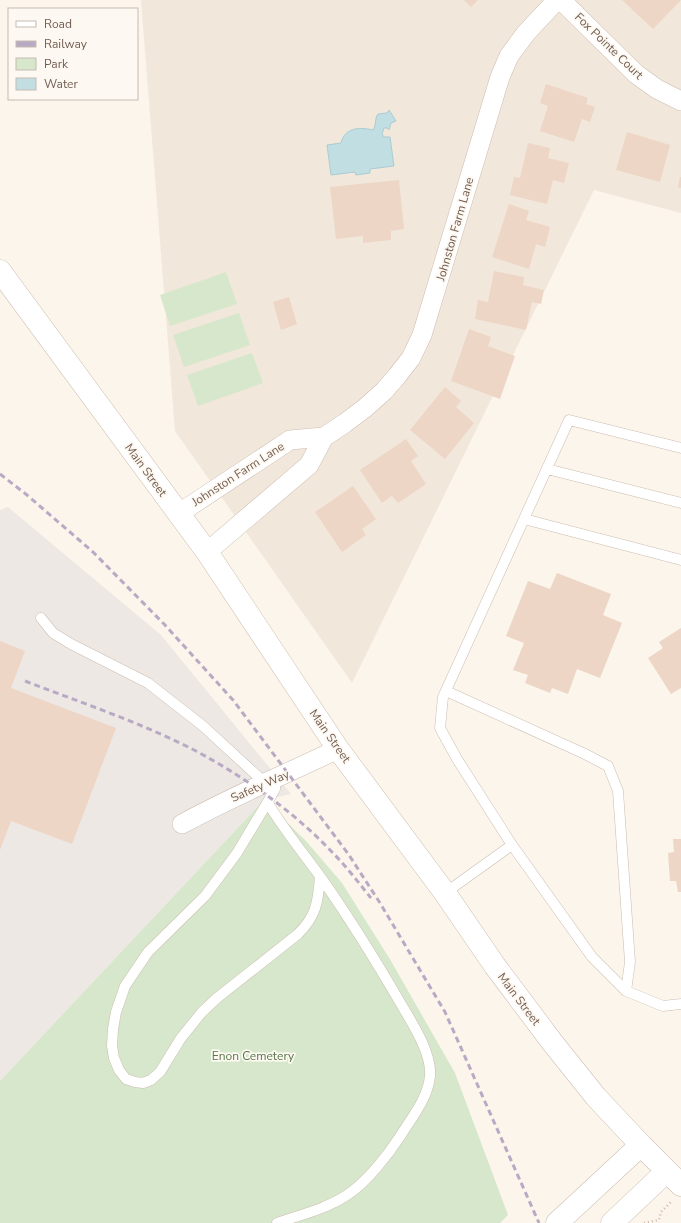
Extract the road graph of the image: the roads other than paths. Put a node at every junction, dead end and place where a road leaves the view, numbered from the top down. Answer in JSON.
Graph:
{"nodes":[{"id":1,"x":557,"y":0,"type":"edge"},
{"id":2,"x":561,"y":0,"type":"edge"},
{"id":3,"x":681,"y":101,"type":"edge"},
{"id":4,"x":0,"y":271,"type":"edge"},
{"id":5,"x":324,"y":437,"type":"junction"},
{"id":6,"x":681,"y":448,"type":"edge"},
{"id":7,"x":547,"y":469,"type":"junction"},
{"id":8,"x":681,"y":503,"type":"edge"},
{"id":9,"x":178,"y":514,"type":"junction"},
{"id":10,"x":524,"y":519,"type":"junction"},
{"id":11,"x":207,"y":552,"type":"junction"},
{"id":12,"x":681,"y":560,"type":"edge"},
{"id":13,"x":41,"y":618,"type":"dead end"},
{"id":14,"x":446,"y":691,"type":"junction"},
{"id":15,"x":338,"y":749,"type":"junction"},
{"id":16,"x":270,"y":781,"type":"junction"},
{"id":17,"x":268,"y":803,"type":"junction"},
{"id":18,"x":182,"y":824,"type":"dead end"},
{"id":19,"x":512,"y":845,"type":"junction"},
{"id":20,"x":320,"y":877,"type":"junction"},
{"id":21,"x":445,"y":893,"type":"junction"},
{"id":22,"x":626,"y":991,"type":"junction"},
{"id":23,"x":681,"y":1004,"type":"edge"},
{"id":24,"x":641,"y":1145,"type":"junction"},
{"id":25,"x":674,"y":1184,"type":"edge"},
{"id":26,"x":277,"y":1223,"type":"edge"},
{"id":27,"x":557,"y":1223,"type":"edge"},
{"id":28,"x":612,"y":1223,"type":"edge"}],
"edges":[{"from":1,"to":5,"type":"street","name":"Johnston Farm Lane"},
{"from":2,"to":3,"type":"street","name":"Fox Pointe Court"},
{"from":4,"to":9,"type":"main road","name":"Main Street"},
{"from":5,"to":9,"type":"street","name":"Johnston Farm Lane"},
{"from":5,"to":11,"type":"street","name":"Johnston Farm Lane"},
{"from":6,"to":7,"type":"lane"},
{"from":7,"to":8,"type":"lane"},
{"from":7,"to":10,"type":"lane"},
{"from":9,"to":11,"type":"main road","name":"Main Street"},
{"from":10,"to":12,"type":"lane"},
{"from":10,"to":14,"type":"lane"},
{"from":11,"to":15,"type":"main road","name":"Main Street"},
{"from":13,"to":16,"type":"lane"},
{"from":14,"to":19,"type":"lane"},
{"from":14,"to":22,"type":"lane"},
{"from":15,"to":16,"type":"street","name":"Safety Way"},
{"from":15,"to":21,"type":"main road","name":"Main Street"},
{"from":16,"to":17,"type":"lane"},
{"from":16,"to":18,"type":"street","name":"Safety Way"},
{"from":17,"to":20,"type":"lane"},
{"from":17,"to":20,"type":"lane"},
{"from":19,"to":21,"type":"lane"},
{"from":19,"to":22,"type":"lane"},
{"from":20,"to":26,"type":"lane"},
{"from":21,"to":24,"type":"main road","name":"Main Street"},
{"from":22,"to":23,"type":"lane"},
{"from":24,"to":25,"type":"main road","name":"Main Street"},
{"from":24,"to":27,"type":"main road"},
{"from":25,"to":28,"type":"main road"}]}
